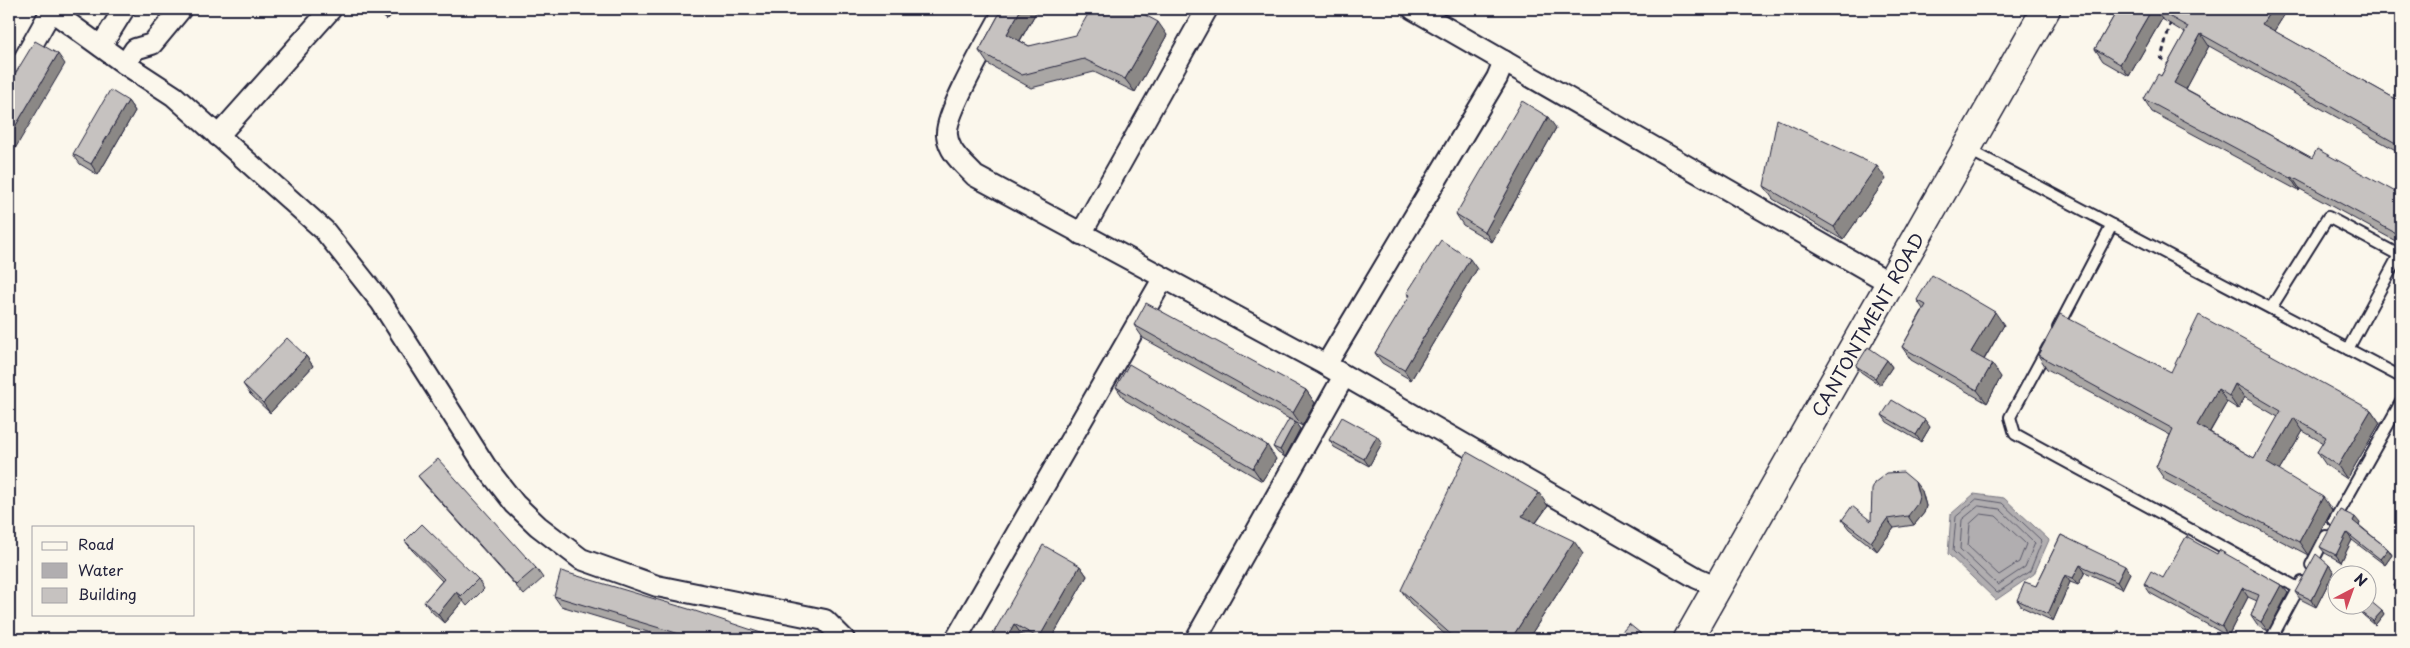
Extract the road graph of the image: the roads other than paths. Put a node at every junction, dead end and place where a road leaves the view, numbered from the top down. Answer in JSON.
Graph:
{"nodes":[{"id":1,"x":124,"y":9,"type":"edge"},
{"id":2,"x":180,"y":9,"type":"edge"},
{"id":3,"x":331,"y":9,"type":"edge"},
{"id":4,"x":1005,"y":9,"type":"edge"},
{"id":5,"x":1206,"y":9,"type":"edge"},
{"id":6,"x":1413,"y":9,"type":"edge"},
{"id":7,"x":2046,"y":9,"type":"edge"},
{"id":8,"x":50,"y":10,"type":"edge"},
{"id":9,"x":102,"y":46,"type":"junction"},
{"id":10,"x":1504,"y":62,"type":"junction"},
{"id":11,"x":125,"y":64,"type":"junction"},
{"id":12,"x":9,"y":86,"type":"edge"},
{"id":13,"x":218,"y":136,"type":"junction"},
{"id":14,"x":1967,"y":147,"type":"junction"},
{"id":15,"x":2112,"y":225,"type":"junction"},
{"id":16,"x":1081,"y":234,"type":"junction"},
{"id":17,"x":1163,"y":279,"type":"junction"},
{"id":18,"x":1890,"y":283,"type":"junction"},
{"id":19,"x":2271,"y":308,"type":"junction"},
{"id":20,"x":2348,"y":349,"type":"junction"},
{"id":21,"x":1326,"y":366,"type":"junction"},
{"id":22,"x":1344,"y":376,"type":"junction"},
{"id":23,"x":2401,"y":377,"type":"edge"},
{"id":24,"x":2401,"y":402,"type":"edge"},
{"id":25,"x":1718,"y":587,"type":"junction"},
{"id":26,"x":2298,"y":588,"type":"junction"},
{"id":27,"x":844,"y":639,"type":"edge"},
{"id":28,"x":956,"y":639,"type":"edge"},
{"id":29,"x":1196,"y":639,"type":"edge"},
{"id":30,"x":1688,"y":639,"type":"edge"},
{"id":31,"x":2271,"y":639,"type":"edge"}],
"edges":[{"from":1,"to":9,"type":"street"},
{"from":2,"to":11,"type":"street"},
{"from":3,"to":13,"type":"street"},
{"from":4,"to":16,"type":"street"},
{"from":5,"to":16,"type":"street"},
{"from":6,"to":10,"type":"street"},
{"from":7,"to":14,"type":"street","name":"CANTONTMENT ROAD"},
{"from":8,"to":9,"type":"street"},
{"from":8,"to":12,"type":"street"},
{"from":9,"to":11,"type":"street"},
{"from":10,"to":18,"type":"street"},
{"from":10,"to":21,"type":"street"},
{"from":11,"to":13,"type":"street"},
{"from":13,"to":27,"type":"street"},
{"from":14,"to":15,"type":"lane"},
{"from":14,"to":18,"type":"street","name":"CANTONTMENT ROAD"},
{"from":15,"to":19,"type":"lane"},
{"from":15,"to":26,"type":"lane"},
{"from":16,"to":17,"type":"street"},
{"from":17,"to":21,"type":"street"},
{"from":17,"to":28,"type":"street"},
{"from":18,"to":25,"type":"street","name":"CANTONTMENT ROAD"},
{"from":19,"to":20,"type":"lane"},
{"from":19,"to":20,"type":"lane"},
{"from":20,"to":23,"type":"lane"},
{"from":21,"to":22,"type":"street"},
{"from":22,"to":25,"type":"street"},
{"from":22,"to":29,"type":"street"},
{"from":24,"to":26,"type":"lane"},
{"from":25,"to":30,"type":"street","name":"CANTONTMENT ROAD"},
{"from":26,"to":31,"type":"lane"}]}
